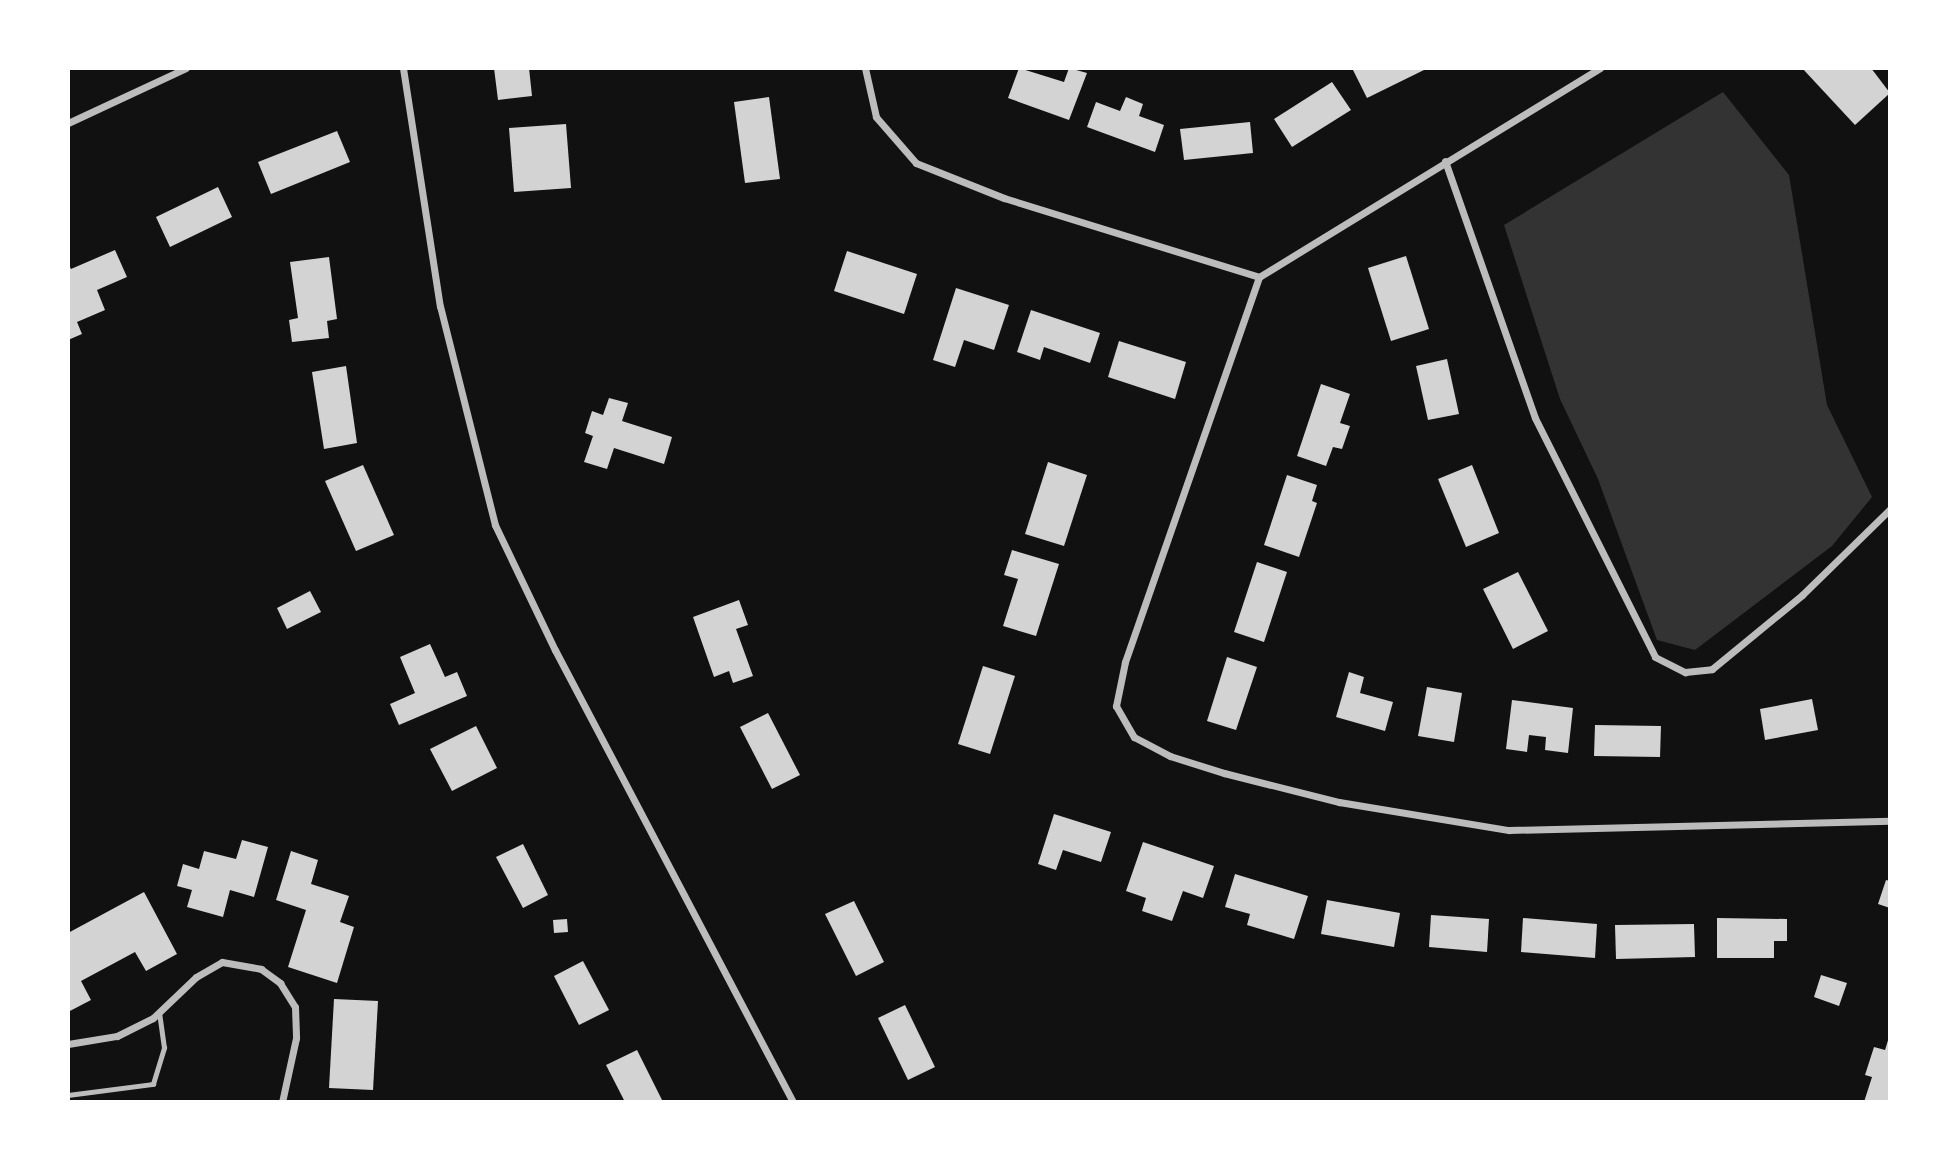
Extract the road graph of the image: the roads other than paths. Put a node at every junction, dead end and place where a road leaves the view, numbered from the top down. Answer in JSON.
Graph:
{"nodes":[{"id":1,"x":186,"y":68,"type":"edge"},
{"id":2,"x":403,"y":68,"type":"edge"},
{"id":3,"x":865,"y":68,"type":"edge"},
{"id":4,"x":1600,"y":68,"type":"edge"},
{"id":5,"x":68,"y":123,"type":"edge"},
{"id":6,"x":1444,"y":161,"type":"junction"},
{"id":7,"x":1259,"y":277,"type":"junction"},
{"id":8,"x":1890,"y":509,"type":"edge"},
{"id":9,"x":1890,"y":821,"type":"edge"},
{"id":10,"x":159,"y":1013,"type":"junction"},
{"id":11,"x":68,"y":1044,"type":"edge"},
{"id":12,"x":68,"y":1095,"type":"edge"},
{"id":13,"x":282,"y":1102,"type":"edge"},
{"id":14,"x":793,"y":1102,"type":"edge"}],
"edges":[{"from":1,"to":5,"type":"street"},
{"from":2,"to":14,"type":"street"},
{"from":3,"to":7,"type":"street"},
{"from":4,"to":6,"type":"street"},
{"from":6,"to":7,"type":"street"},
{"from":6,"to":8,"type":"street"},
{"from":7,"to":9,"type":"street"},
{"from":10,"to":11,"type":"street"},
{"from":10,"to":12,"type":"lane"},
{"from":10,"to":13,"type":"street"}]}
